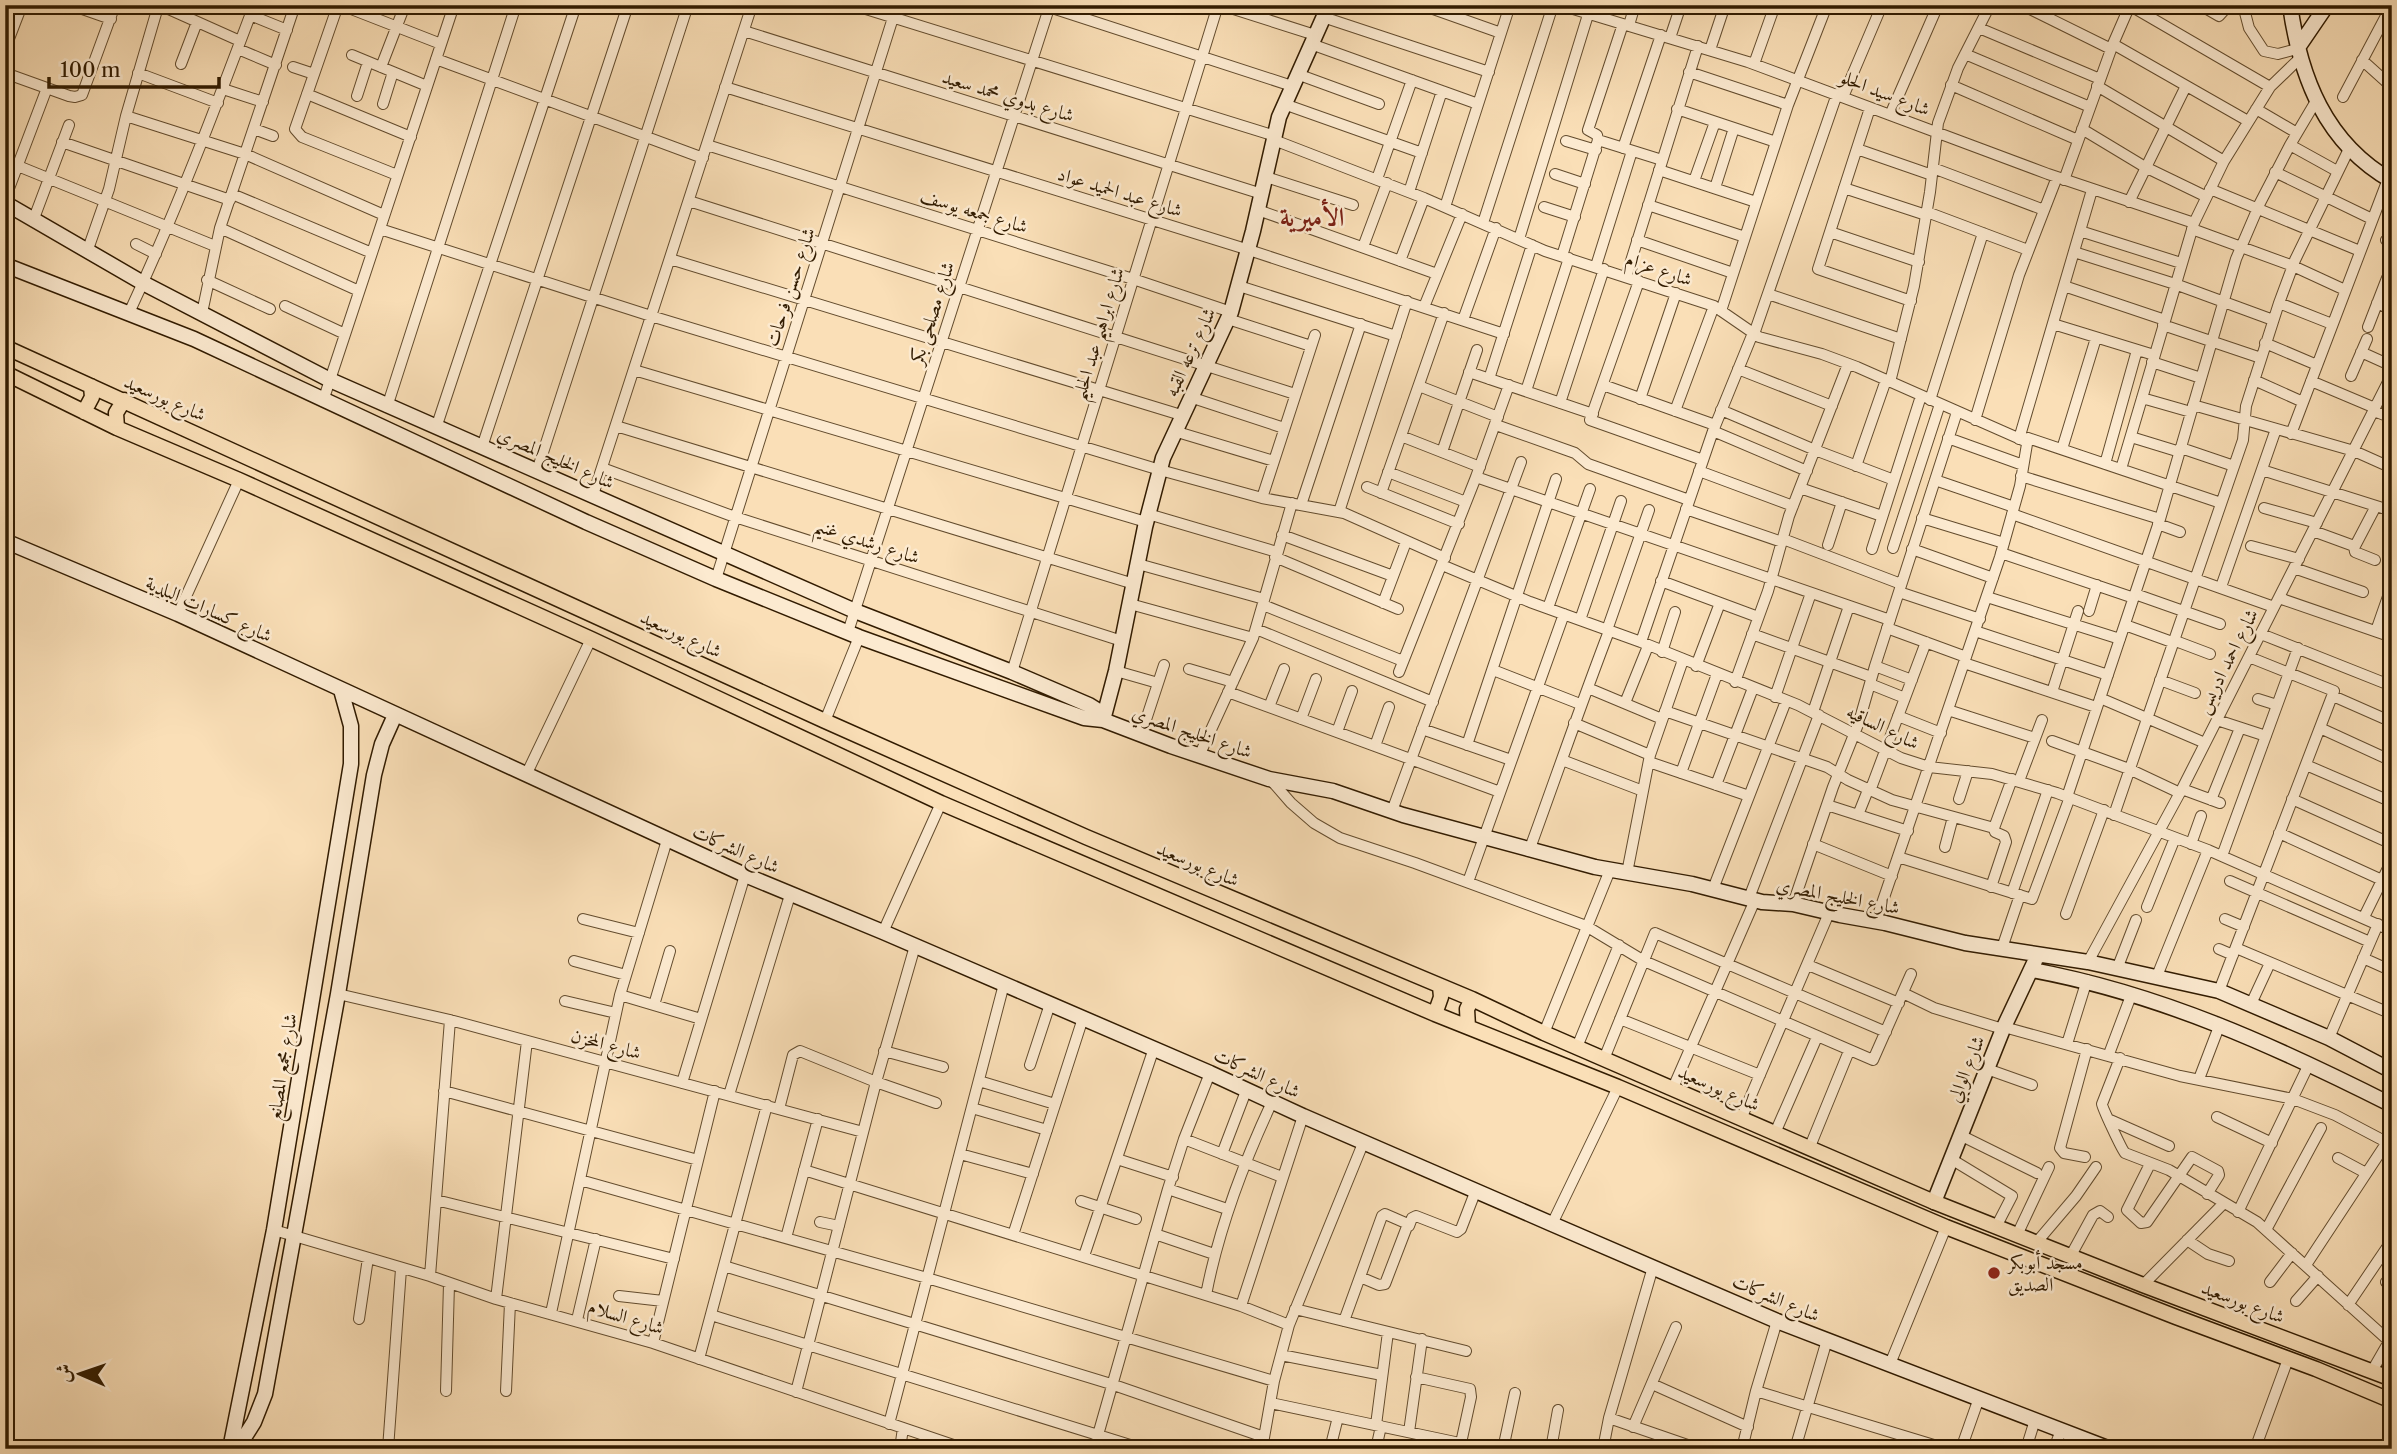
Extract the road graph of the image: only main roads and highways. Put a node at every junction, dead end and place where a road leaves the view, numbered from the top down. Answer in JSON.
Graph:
{"nodes":[{"id":1,"x":5,"y":347,"type":"edge"},
{"id":2,"x":5,"y":373,"type":"edge"},
{"id":3,"x":91,"y":386,"type":"junction"},
{"id":4,"x":124,"y":400,"type":"junction"},
{"id":5,"x":84,"y":412,"type":"junction"},
{"id":6,"x":117,"y":428,"type":"junction"},
{"id":7,"x":1440,"y":986,"type":"junction"},
{"id":8,"x":1472,"y":999,"type":"junction"},
{"id":9,"x":1435,"y":1014,"type":"junction"},
{"id":10,"x":1468,"y":1027,"type":"junction"},
{"id":11,"x":2392,"y":1379,"type":"edge"},
{"id":12,"x":2392,"y":1401,"type":"edge"}],
"edges":[{"from":1,"to":3,"type":"main road","name":"شارع بورسعيد"},
{"from":2,"to":5,"type":"main road","name":"شارع بورسعيد"},
{"from":3,"to":4,"type":"main road","name":"شارع بورسعيد"},
{"from":3,"to":5,"type":"main road"},
{"from":4,"to":6,"type":"main road"},
{"from":4,"to":7,"type":"main road","name":"شارع بورسعيد"},
{"from":5,"to":6,"type":"main road","name":"شارع بورسعيد"},
{"from":6,"to":9,"type":"main road","name":"شارع بورسعيد"},
{"from":7,"to":8,"type":"main road","name":"شارع بورسعيد"},
{"from":7,"to":9,"type":"main road"},
{"from":8,"to":10,"type":"main road"},
{"from":8,"to":11,"type":"main road","name":"شارع بورسعيد"},
{"from":9,"to":10,"type":"main road","name":"شارع بورسعيد"},
{"from":10,"to":12,"type":"main road","name":"شارع بورسعيد"}]}
